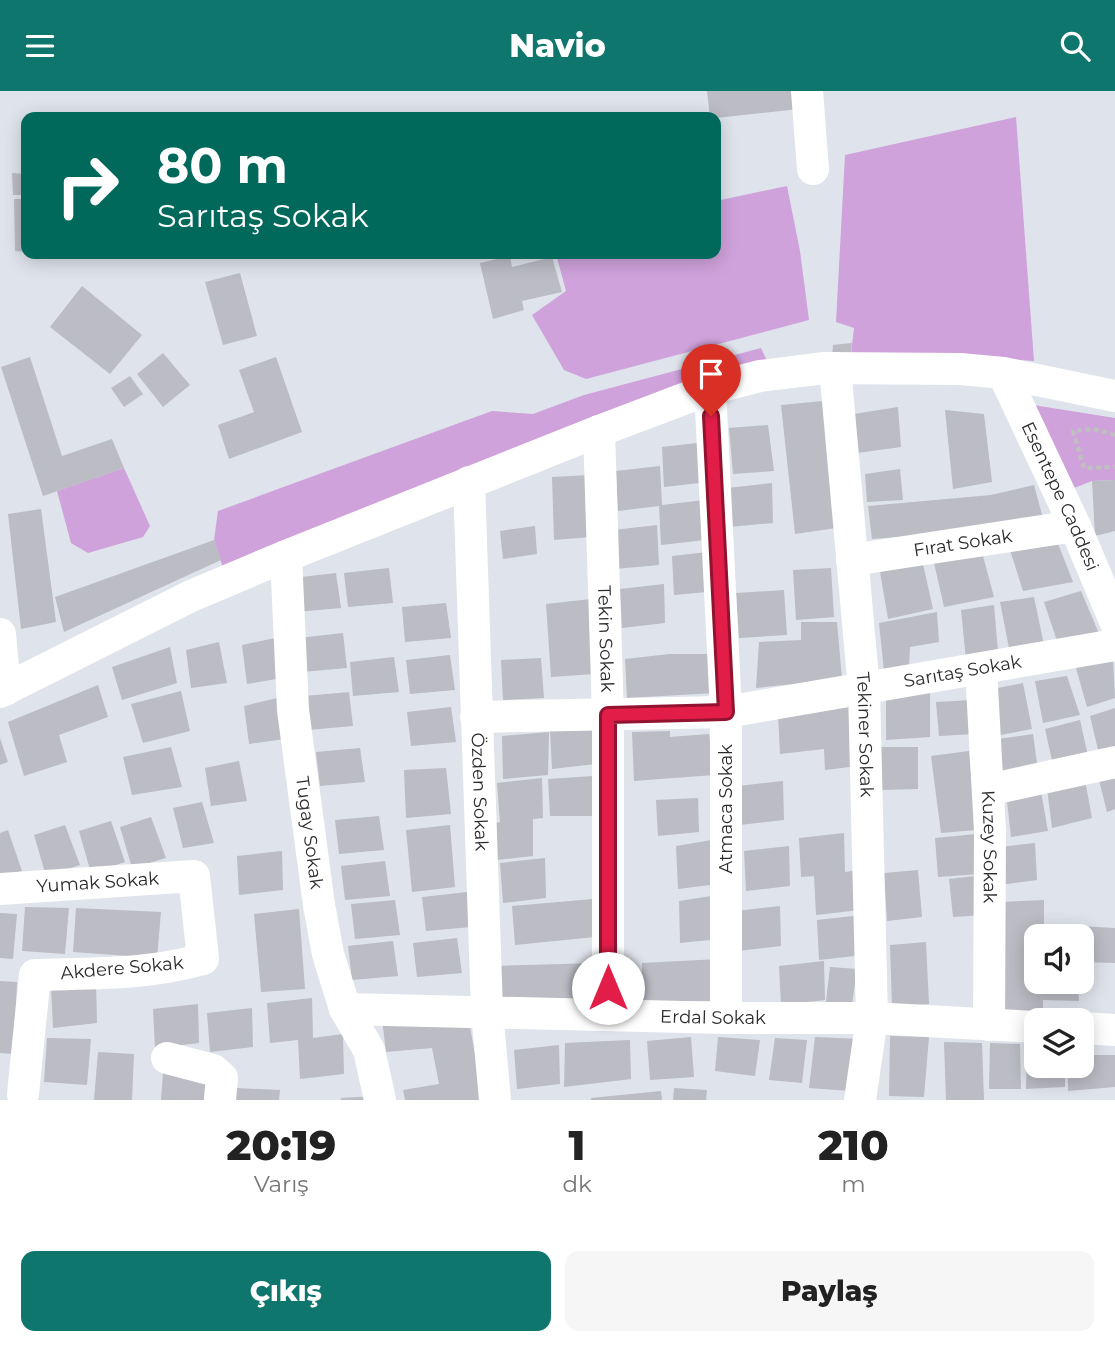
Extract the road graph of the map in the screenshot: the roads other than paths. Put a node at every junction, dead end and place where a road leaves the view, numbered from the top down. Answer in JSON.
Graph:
{"nodes":[{"id":1,"x":807,"y":91,"type":"edge"},
{"id":2,"x":813,"y":169,"type":"dead end"},
{"id":3,"x":828,"y":364,"type":"junction"},
{"id":4,"x":1003,"y":373,"type":"junction"},
{"id":5,"x":710,"y":389,"type":"junction"},
{"id":6,"x":1115,"y":396,"type":"edge"},
{"id":7,"x":598,"y":431,"type":"junction"},
{"id":8,"x":469,"y":482,"type":"junction"},
{"id":9,"x":1075,"y":526,"type":"junction"},
{"id":10,"x":1101,"y":554,"type":"edge"},
{"id":11,"x":286,"y":556,"type":"junction"},
{"id":12,"x":852,"y":560,"type":"junction"},
{"id":13,"x":1115,"y":621,"type":"edge"},
{"id":14,"x":0,"y":634,"type":"edge"},
{"id":15,"x":1115,"y":645,"type":"edge"},
{"id":16,"x":981,"y":669,"type":"junction"},
{"id":17,"x":864,"y":689,"type":"junction"},
{"id":18,"x":3,"y":691,"type":"edge"},
{"id":19,"x":726,"y":712,"type":"junction"},
{"id":20,"x":608,"y":715,"type":"junction"},
{"id":21,"x":476,"y":717,"type":"junction"},
{"id":22,"x":1115,"y":762,"type":"edge"},
{"id":23,"x":988,"y":790,"type":"junction"},
{"id":24,"x":194,"y":876,"type":"joint"},
{"id":25,"x":0,"y":889,"type":"edge"},
{"id":26,"x":345,"y":1009,"type":"junction"},
{"id":27,"x":487,"y":1011,"type":"junction"},
{"id":28,"x":608,"y":1015,"type":"junction"},
{"id":29,"x":726,"y":1018,"type":"junction"},
{"id":30,"x":872,"y":1018,"type":"junction"},
{"id":31,"x":989,"y":1025,"type":"junction"},
{"id":32,"x":1024,"y":1026,"type":"edge"},
{"id":33,"x":1094,"y":1029,"type":"edge"},
{"id":34,"x":1115,"y":1030,"type":"edge"},
{"id":35,"x":166,"y":1058,"type":"dead end"},
{"id":36,"x":23,"y":1094,"type":"edge"},
{"id":37,"x":220,"y":1100,"type":"edge"},
{"id":38,"x":380,"y":1100,"type":"edge"},
{"id":39,"x":495,"y":1100,"type":"edge"},
{"id":40,"x":860,"y":1100,"type":"edge"}],
"edges":[{"from":1,"to":2,"type":"street"},
{"from":3,"to":4,"type":"street"},
{"from":3,"to":5,"type":"street"},
{"from":3,"to":12,"type":"street","name":"Tekiner Sokak"},
{"from":4,"to":6,"type":"street"},
{"from":4,"to":9,"type":"street","name":"Esentepe Caddesi"},
{"from":5,"to":7,"type":"street"},
{"from":5,"to":19,"type":"street","name":"Atmaca Sokak"},
{"from":7,"to":8,"type":"street"},
{"from":7,"to":20,"type":"street","name":"Tekin Sokak"},
{"from":8,"to":11,"type":"street"},
{"from":8,"to":21,"type":"street","name":"Özden Sokak"},
{"from":9,"to":10,"type":"street","name":"Esentepe Caddesi"},
{"from":9,"to":12,"type":"street","name":"Fırat Sokak"},
{"from":10,"to":13,"type":"street","name":"Esentepe Caddesi"},
{"from":11,"to":18,"type":"street"},
{"from":11,"to":26,"type":"street","name":"Tugay Sokak"},
{"from":12,"to":17,"type":"street","name":"Tekiner Sokak"},
{"from":14,"to":18,"type":"street"},
{"from":15,"to":16,"type":"street","name":"Sarıtaş Sokak"},
{"from":16,"to":17,"type":"street","name":"Sarıtaş Sokak"},
{"from":16,"to":23,"type":"street","name":"Kuzey Sokak"},
{"from":17,"to":19,"type":"street","name":"Sarıtaş Sokak"},
{"from":17,"to":30,"type":"street","name":"Tekiner Sokak"},
{"from":19,"to":20,"type":"street","name":"Sarıtaş Sokak"},
{"from":19,"to":29,"type":"street","name":"Atmaca Sokak"},
{"from":20,"to":21,"type":"street","name":"Sarıtaş Sokak"},
{"from":20,"to":28,"type":"street","name":"Tekin Sokak"},
{"from":21,"to":27,"type":"street","name":"Özden Sokak"},
{"from":22,"to":23,"type":"street"},
{"from":23,"to":31,"type":"street","name":"Kuzey Sokak"},
{"from":24,"to":25,"type":"street","name":"Yumak Sokak"},
{"from":24,"to":36,"type":"street","name":"Akdere Sokak"},
{"from":26,"to":27,"type":"street","name":"Erdal Sokak"},
{"from":26,"to":38,"type":"street","name":"Tugay Sokak"},
{"from":27,"to":28,"type":"street","name":"Erdal Sokak"},
{"from":27,"to":39,"type":"street","name":"Özden Sokak"},
{"from":28,"to":29,"type":"street","name":"Erdal Sokak"},
{"from":29,"to":30,"type":"street","name":"Erdal Sokak"},
{"from":30,"to":31,"type":"street","name":"Erdal Sokak"},
{"from":30,"to":40,"type":"street","name":"Tekiner Sokak"},
{"from":31,"to":32,"type":"street","name":"Erdal Sokak"},
{"from":33,"to":34,"type":"street"},
{"from":35,"to":37,"type":"street"}]}
